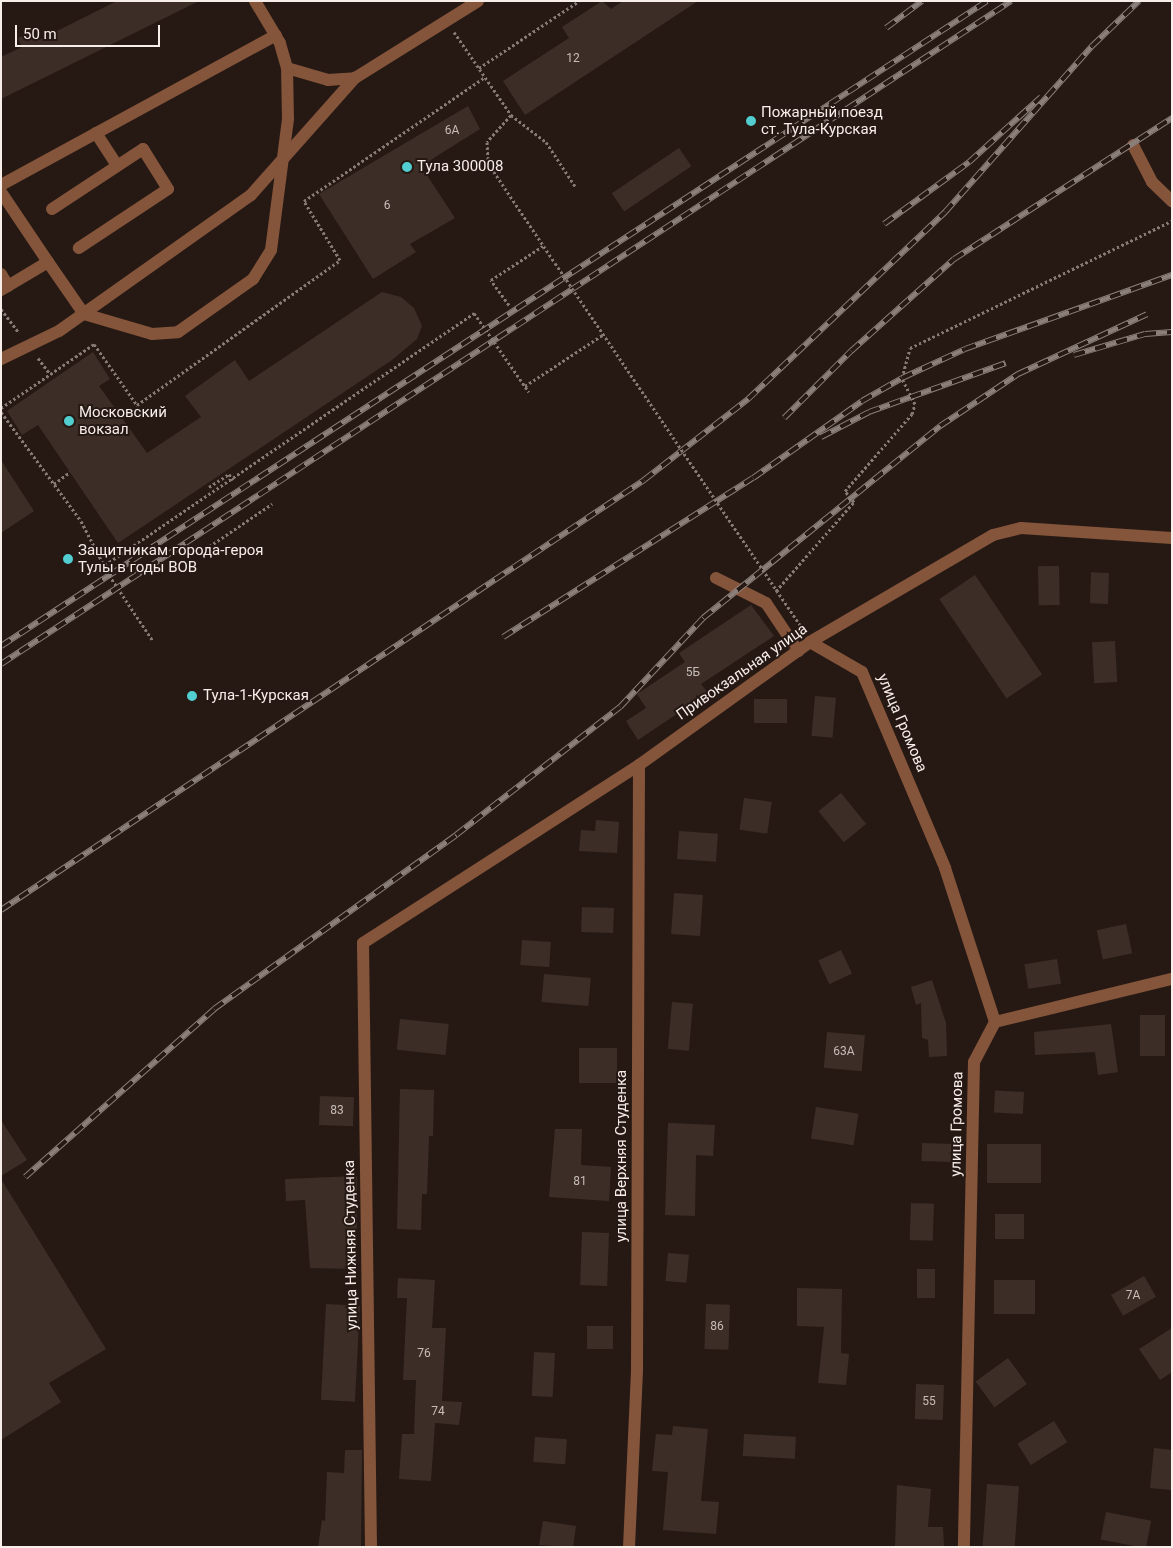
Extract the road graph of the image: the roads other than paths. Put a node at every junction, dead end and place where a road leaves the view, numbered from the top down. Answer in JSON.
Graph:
{"nodes":[{"id":1,"x":255,"y":1,"type":"edge"},
{"id":2,"x":478,"y":1,"type":"edge"},
{"id":3,"x":276,"y":35,"type":"junction"},
{"id":4,"x":288,"y":68,"type":"junction"},
{"id":5,"x":355,"y":78,"type":"junction"},
{"id":6,"x":96,"y":133,"type":"junction"},
{"id":7,"x":1133,"y":145,"type":"dead end"},
{"id":8,"x":282,"y":157,"type":"junction"},
{"id":9,"x":117,"y":165,"type":"junction"},
{"id":10,"x":1,"y":185,"type":"edge"},
{"id":11,"x":1,"y":192,"type":"edge"},
{"id":12,"x":1172,"y":201,"type":"edge"},
{"id":13,"x":52,"y":209,"type":"dead end"},
{"id":14,"x":79,"y":248,"type":"dead end"},
{"id":15,"x":48,"y":262,"type":"junction"},
{"id":16,"x":1,"y":274,"type":"edge"},
{"id":17,"x":5,"y":288,"type":"edge"},
{"id":18,"x":84,"y":314,"type":"junction"},
{"id":19,"x":1,"y":359,"type":"edge"},
{"id":20,"x":1172,"y":538,"type":"edge"},
{"id":21,"x":716,"y":578,"type":"dead end"},
{"id":22,"x":810,"y":642,"type":"junction"},
{"id":23,"x":798,"y":651,"type":"junction"},
{"id":24,"x":639,"y":765,"type":"junction"},
{"id":25,"x":364,"y":943,"type":"joint"},
{"id":26,"x":1172,"y":979,"type":"edge"},
{"id":27,"x":995,"y":1022,"type":"junction"},
{"id":28,"x":371,"y":1547,"type":"edge"},
{"id":29,"x":629,"y":1547,"type":"edge"},
{"id":30,"x":964,"y":1547,"type":"edge"}],
"edges":[{"from":1,"to":3,"type":"street"},
{"from":2,"to":5,"type":"street"},
{"from":3,"to":4,"type":"street"},
{"from":3,"to":6,"type":"street"},
{"from":4,"to":5,"type":"street"},
{"from":4,"to":8,"type":"street"},
{"from":5,"to":8,"type":"street"},
{"from":6,"to":9,"type":"street"},
{"from":6,"to":10,"type":"street"},
{"from":7,"to":12,"type":"street"},
{"from":8,"to":18,"type":"street"},
{"from":8,"to":18,"type":"street"},
{"from":9,"to":13,"type":"street"},
{"from":9,"to":14,"type":"street"},
{"from":11,"to":15,"type":"street"},
{"from":15,"to":17,"type":"street"},
{"from":15,"to":18,"type":"street"},
{"from":16,"to":17,"type":"street"},
{"from":18,"to":19,"type":"street"},
{"from":20,"to":22,"type":"street","name":"Привокзальная улица"},
{"from":21,"to":23,"type":"street"},
{"from":22,"to":23,"type":"street","name":"Привокзальная улица"},
{"from":22,"to":27,"type":"street","name":"улица Громова"},
{"from":23,"to":24,"type":"street","name":"Привокзальная улица"},
{"from":24,"to":25,"type":"street","name":"Привокзальная улица"},
{"from":24,"to":29,"type":"street","name":"улица Верхняя Cтуденка"},
{"from":25,"to":28,"type":"street","name":"улица Нижняя Cтуденкa"},
{"from":26,"to":27,"type":"street"},
{"from":27,"to":30,"type":"street","name":"улица Громова"}]}
